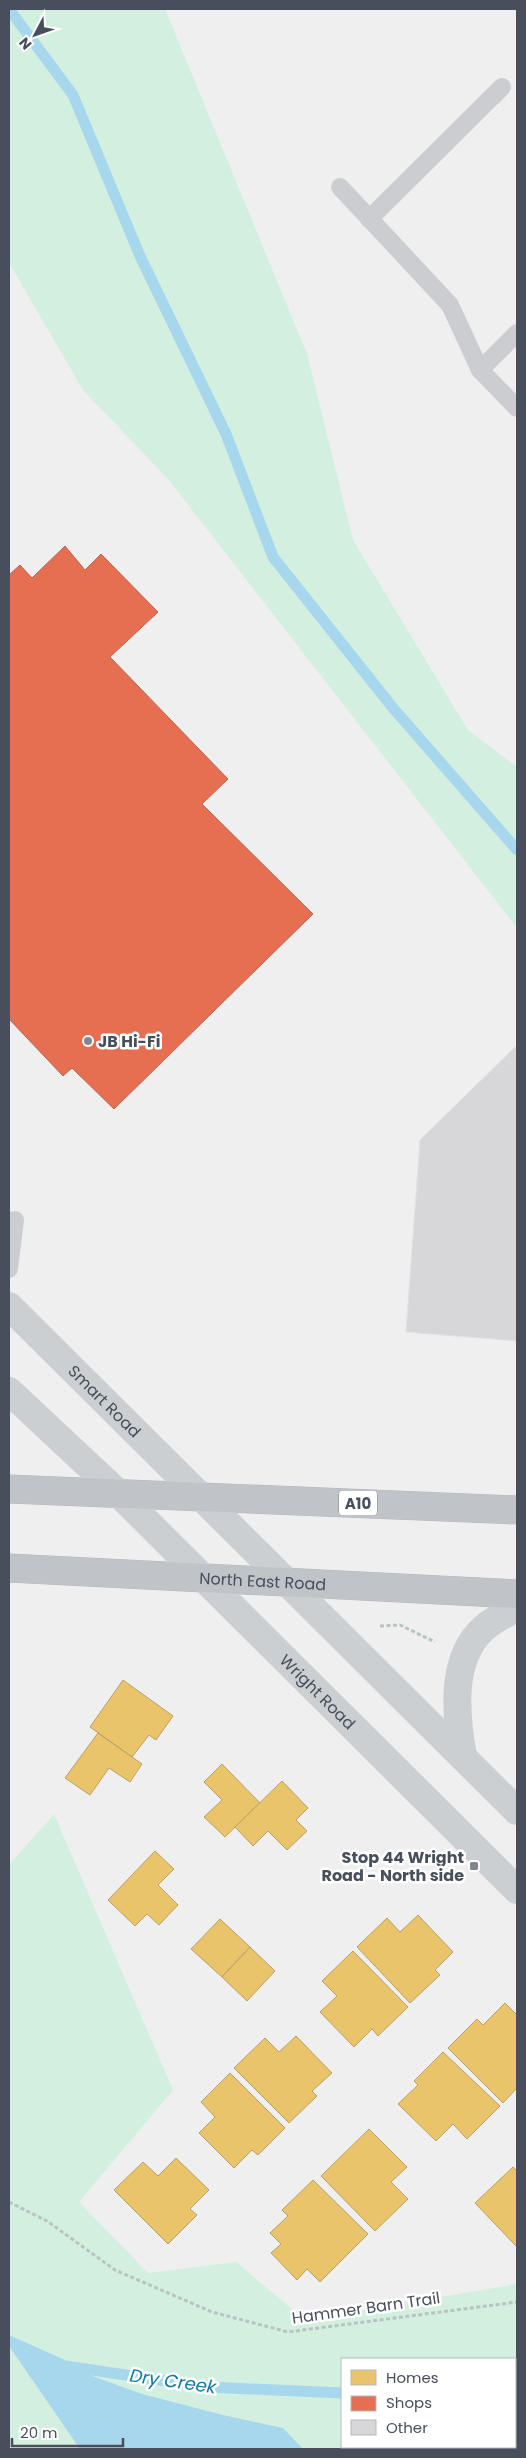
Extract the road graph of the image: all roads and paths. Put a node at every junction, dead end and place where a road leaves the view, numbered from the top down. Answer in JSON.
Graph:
{"nodes":[{"id":1,"x":502,"y":87,"type":"dead end"},
{"id":2,"x":340,"y":187,"type":"dead end"},
{"id":3,"x":370,"y":219,"type":"junction"},
{"id":4,"x":517,"y":333,"type":"edge"},
{"id":5,"x":480,"y":370,"type":"junction"},
{"id":6,"x":517,"y":408,"type":"edge"},
{"id":7,"x":9,"y":1222,"type":"edge"},
{"id":8,"x":9,"y":1269,"type":"edge"},
{"id":9,"x":9,"y":1306,"type":"edge"},
{"id":10,"x":9,"y":1390,"type":"edge"},
{"id":11,"x":9,"y":1489,"type":"edge"},
{"id":12,"x":118,"y":1493,"type":"junction"},
{"id":13,"x":199,"y":1497,"type":"junction"},
{"id":14,"x":517,"y":1510,"type":"edge"},
{"id":15,"x":9,"y":1568,"type":"edge"},
{"id":16,"x":203,"y":1578,"type":"junction"},
{"id":17,"x":286,"y":1581,"type":"junction"},
{"id":18,"x":517,"y":1594,"type":"edge"},
{"id":19,"x":517,"y":1608,"type":"edge"},
{"id":20,"x":373,"y":1626,"type":"dead end"},
{"id":21,"x":442,"y":1645,"type":"dead end"},
{"id":22,"x":464,"y":1757,"type":"junction"},
{"id":23,"x":517,"y":1811,"type":"edge"},
{"id":24,"x":517,"y":1890,"type":"edge"},
{"id":25,"x":9,"y":2202,"type":"edge"},
{"id":26,"x":517,"y":2302,"type":"edge"}],
"edges":[{"from":1,"to":3,"type":"lane"},
{"from":2,"to":3,"type":"lane"},
{"from":3,"to":5,"type":"lane"},
{"from":4,"to":5,"type":"lane"},
{"from":5,"to":6,"type":"lane"},
{"from":7,"to":8,"type":"lane"},
{"from":9,"to":13,"type":"main road","name":"Smart Road"},
{"from":10,"to":12,"type":"main road"},
{"from":11,"to":12,"type":"highway","number":"A10"},
{"from":12,"to":13,"type":"highway","number":"A10"},
{"from":12,"to":16,"type":"main road","name":"Wright Road"},
{"from":13,"to":14,"type":"highway","number":"A10"},
{"from":13,"to":17,"type":"main road"},
{"from":15,"to":16,"type":"highway","name":"North East Road"},
{"from":16,"to":17,"type":"highway","name":"North East Road"},
{"from":16,"to":24,"type":"main road","name":"Wright Road"},
{"from":17,"to":18,"type":"highway","name":"North East Road"},
{"from":17,"to":22,"type":"main road"},
{"from":19,"to":22,"type":"main road"},
{"from":20,"to":21,"type":"path"},
{"from":22,"to":23,"type":"main road"},
{"from":25,"to":26,"type":"path","name":"Hammer Barn Trail"}]}
